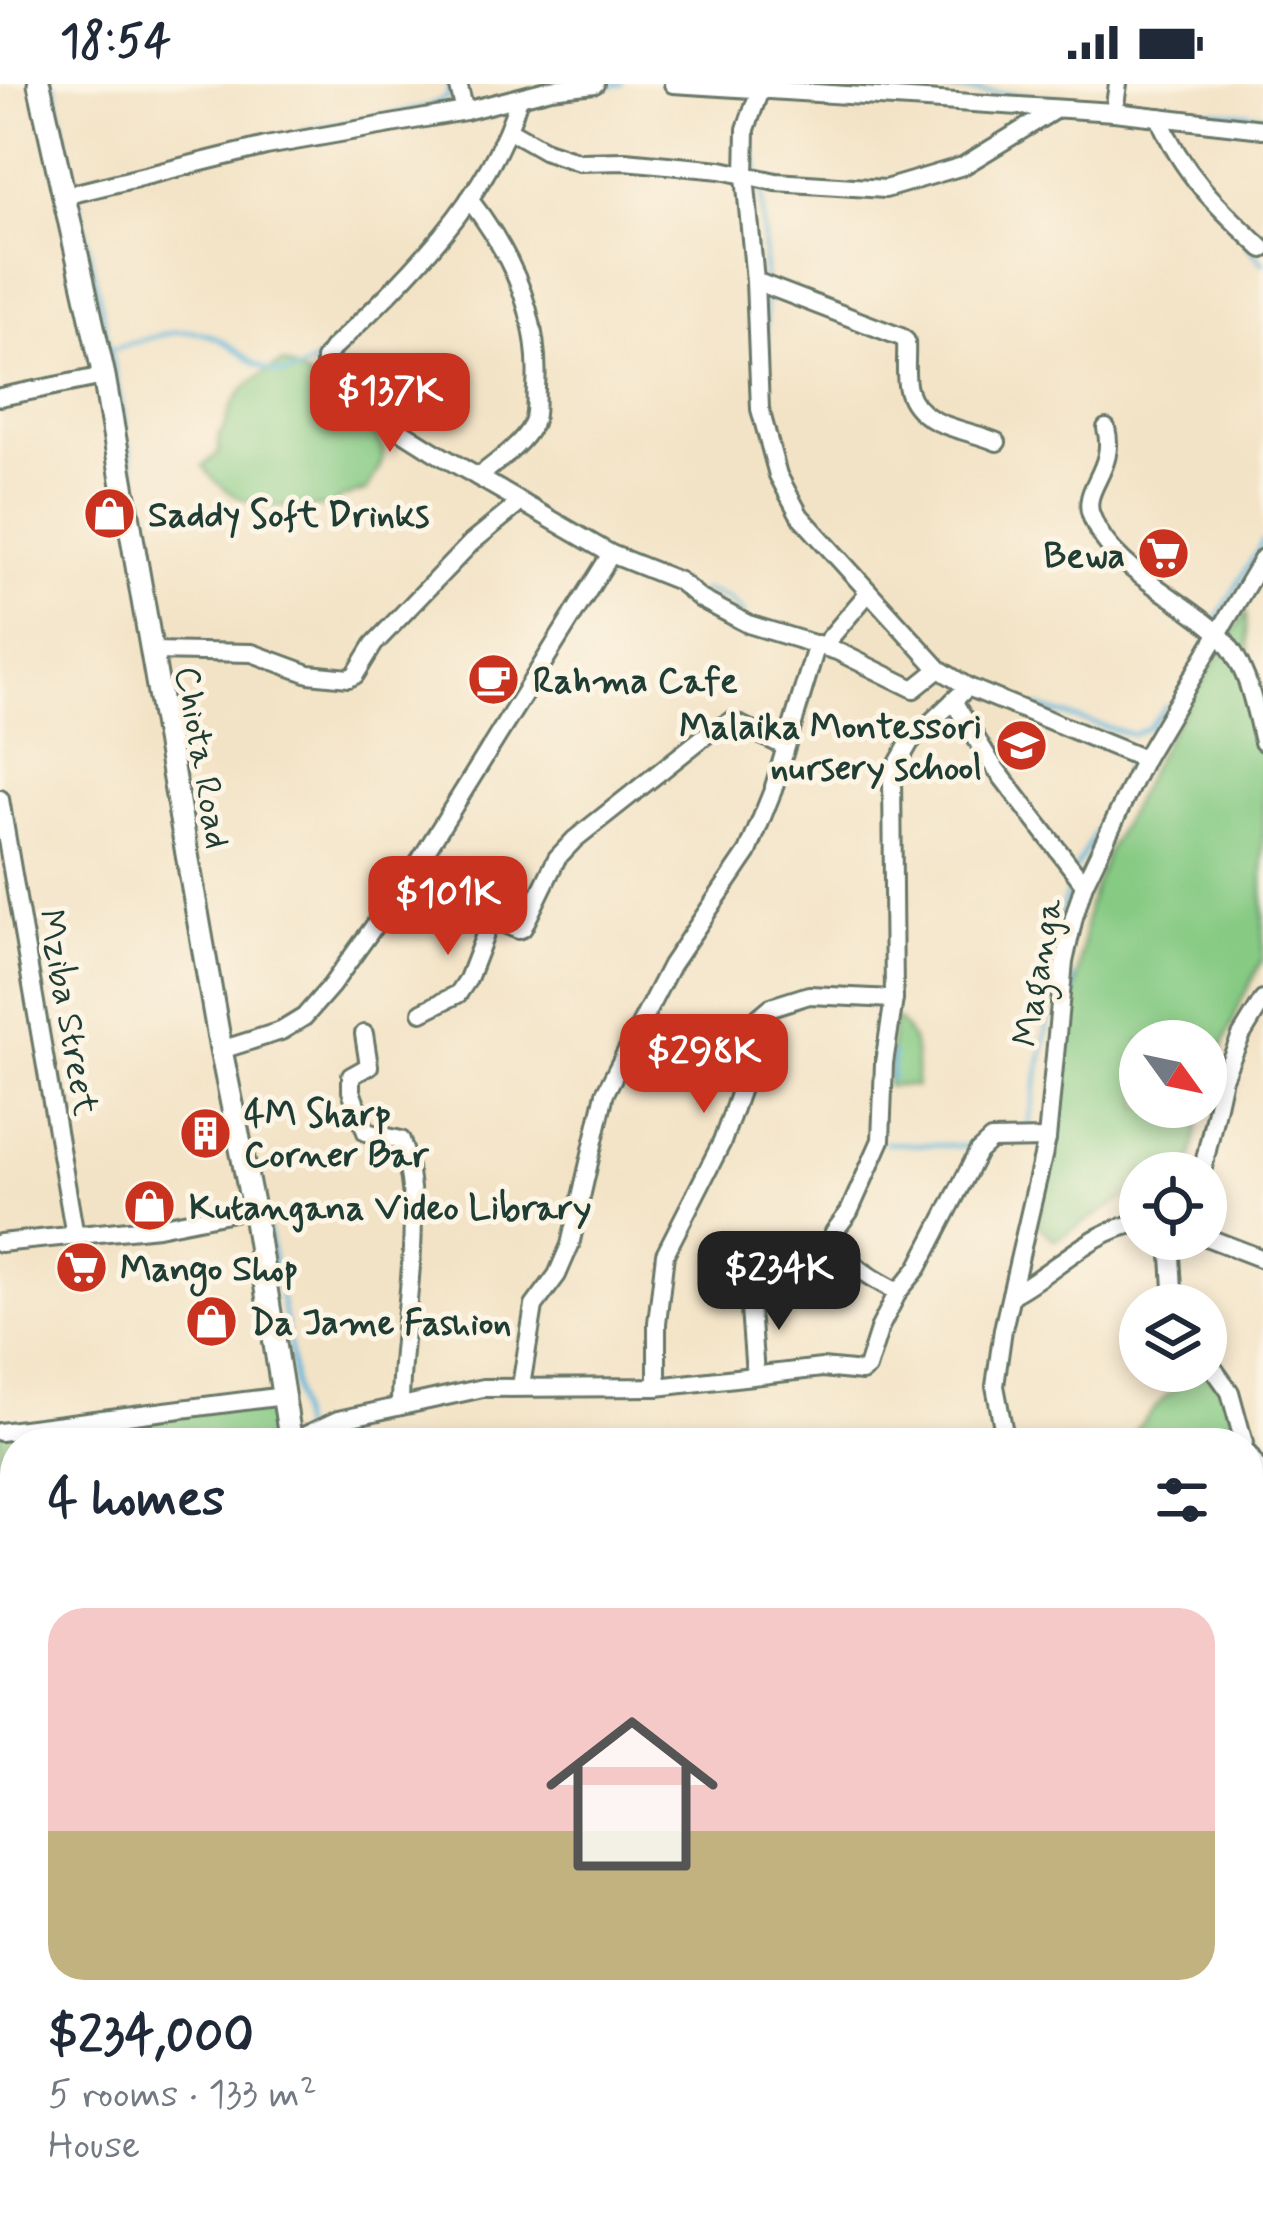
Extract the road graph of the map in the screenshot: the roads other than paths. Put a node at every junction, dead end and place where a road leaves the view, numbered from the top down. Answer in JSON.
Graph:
{"nodes":[{"id":1,"x":39,"y":84,"type":"edge"},
{"id":2,"x":458,"y":84,"type":"edge"},
{"id":3,"x":595,"y":84,"type":"edge"},
{"id":4,"x":673,"y":84,"type":"edge"},
{"id":5,"x":1118,"y":84,"type":"edge"},
{"id":6,"x":552,"y":86,"type":"edge"},
{"id":7,"x":761,"y":87,"type":"junction"},
{"id":8,"x":836,"y":88,"type":"edge"},
{"id":9,"x":519,"y":98,"type":"junction"},
{"id":10,"x":1054,"y":110,"type":"junction"},
{"id":11,"x":464,"y":111,"type":"junction"},
{"id":12,"x":1114,"y":112,"type":"junction"},
{"id":13,"x":1159,"y":117,"type":"junction"},
{"id":14,"x":1263,"y":129,"type":"edge"},
{"id":15,"x":509,"y":130,"type":"junction"},
{"id":16,"x":745,"y":176,"type":"junction"},
{"id":17,"x":64,"y":196,"type":"junction"},
{"id":18,"x":469,"y":199,"type":"junction"},
{"id":19,"x":1263,"y":249,"type":"edge"},
{"id":20,"x":755,"y":281,"type":"junction"},
{"id":21,"x":104,"y":376,"type":"junction"},
{"id":22,"x":0,"y":397,"type":"edge"},
{"id":23,"x":1106,"y":428,"type":"dead end"},
{"id":24,"x":997,"y":442,"type":"dead end"},
{"id":25,"x":478,"y":477,"type":"junction"},
{"id":26,"x":521,"y":502,"type":"junction"},
{"id":27,"x":611,"y":554,"type":"junction"},
{"id":28,"x":1263,"y":559,"type":"edge"},
{"id":29,"x":869,"y":592,"type":"junction"},
{"id":30,"x":1218,"y":634,"type":"junction"},
{"id":31,"x":820,"y":645,"type":"junction"},
{"id":32,"x":152,"y":651,"type":"junction"},
{"id":33,"x":939,"y":669,"type":"junction"},
{"id":34,"x":968,"y":687,"type":"junction"},
{"id":35,"x":914,"y":689,"type":"junction"},
{"id":36,"x":948,"y":706,"type":"junction"},
{"id":37,"x":1263,"y":742,"type":"edge"},
{"id":38,"x":784,"y":746,"type":"junction"},
{"id":39,"x":1144,"y":759,"type":"junction"},
{"id":40,"x":0,"y":799,"type":"edge"},
{"id":41,"x":411,"y":875,"type":"junction"},
{"id":42,"x":1084,"y":884,"type":"junction"},
{"id":43,"x":491,"y":919,"type":"junction"},
{"id":44,"x":894,"y":999,"type":"junction"},
{"id":45,"x":1263,"y":1000,"type":"edge"},
{"id":46,"x":422,"y":1012,"type":"dead end"},
{"id":47,"x":364,"y":1034,"type":"dead end"},
{"id":48,"x":221,"y":1050,"type":"junction"},
{"id":49,"x":1047,"y":1139,"type":"junction"},
{"id":50,"x":1207,"y":1152,"type":"edge"},
{"id":51,"x":253,"y":1208,"type":"junction"},
{"id":52,"x":1119,"y":1228,"type":"edge"},
{"id":53,"x":75,"y":1236,"type":"junction"},
{"id":54,"x":0,"y":1243,"type":"edge"},
{"id":55,"x":1227,"y":1245,"type":"edge"},
{"id":56,"x":1263,"y":1259,"type":"edge"},
{"id":57,"x":898,"y":1292,"type":"junction"},
{"id":58,"x":1011,"y":1294,"type":"junction"},
{"id":59,"x":749,"y":1296,"type":"dead end"},
{"id":60,"x":755,"y":1374,"type":"junction"},
{"id":61,"x":521,"y":1386,"type":"junction"},
{"id":62,"x":658,"y":1387,"type":"junction"},
{"id":63,"x":1227,"y":1388,"type":"edge"},
{"id":64,"x":284,"y":1396,"type":"junction"},
{"id":65,"x":400,"y":1406,"type":"junction"},
{"id":66,"x":32,"y":1428,"type":"edge"},
{"id":67,"x":302,"y":1428,"type":"edge"},
{"id":68,"x":325,"y":1428,"type":"edge"},
{"id":69,"x":1003,"y":1428,"type":"edge"},
{"id":70,"x":1240,"y":1428,"type":"edge"}],
"edges":[{"from":1,"to":17,"type":"street","name":"Chiota Road"},
{"from":2,"to":11,"type":"street"},
{"from":3,"to":6,"type":"street"},
{"from":4,"to":7,"type":"street"},
{"from":5,"to":12,"type":"street"},
{"from":6,"to":9,"type":"street"},
{"from":7,"to":8,"type":"street"},
{"from":7,"to":16,"type":"street"},
{"from":8,"to":10,"type":"street"},
{"from":9,"to":11,"type":"street"},
{"from":9,"to":15,"type":"street"},
{"from":10,"to":12,"type":"street"},
{"from":10,"to":16,"type":"street"},
{"from":11,"to":17,"type":"street"},
{"from":12,"to":13,"type":"street"},
{"from":13,"to":14,"type":"street"},
{"from":13,"to":19,"type":"street"},
{"from":15,"to":16,"type":"street"},
{"from":15,"to":18,"type":"street"},
{"from":16,"to":20,"type":"street"},
{"from":17,"to":21,"type":"street","name":"Chiota Road"},
{"from":18,"to":25,"type":"street"},
{"from":18,"to":25,"type":"street"},
{"from":20,"to":24,"type":"street"},
{"from":20,"to":29,"type":"street"},
{"from":21,"to":22,"type":"street"},
{"from":21,"to":32,"type":"street","name":"Chiota Road"},
{"from":23,"to":30,"type":"street"},
{"from":25,"to":26,"type":"street"},
{"from":26,"to":27,"type":"street"},
{"from":26,"to":32,"type":"street"},
{"from":27,"to":31,"type":"street"},
{"from":27,"to":41,"type":"street"},
{"from":28,"to":30,"type":"street","name":"Maganga"},
{"from":29,"to":31,"type":"street"},
{"from":29,"to":33,"type":"street"},
{"from":30,"to":37,"type":"street"},
{"from":30,"to":39,"type":"street","name":"Maganga"},
{"from":31,"to":35,"type":"street"},
{"from":31,"to":38,"type":"street"},
{"from":32,"to":48,"type":"street","name":"Chiota Road"},
{"from":33,"to":34,"type":"street"},
{"from":33,"to":35,"type":"street"},
{"from":34,"to":36,"type":"street"},
{"from":34,"to":39,"type":"street"},
{"from":35,"to":36,"type":"street"},
{"from":36,"to":42,"type":"street"},
{"from":36,"to":44,"type":"street"},
{"from":38,"to":43,"type":"street"},
{"from":38,"to":61,"type":"street"},
{"from":39,"to":42,"type":"street","name":"Maganga"},
{"from":40,"to":53,"type":"street","name":"Mziba Street"},
{"from":41,"to":43,"type":"street"},
{"from":41,"to":48,"type":"street"},
{"from":42,"to":49,"type":"street","name":"Maganga"},
{"from":43,"to":46,"type":"street"},
{"from":44,"to":57,"type":"street"},
{"from":44,"to":62,"type":"street"},
{"from":45,"to":50,"type":"street"},
{"from":47,"to":65,"type":"street"},
{"from":48,"to":51,"type":"street","name":"Chiota Road"},
{"from":49,"to":57,"type":"street"},
{"from":49,"to":58,"type":"street","name":"Maganga"},
{"from":51,"to":53,"type":"street"},
{"from":51,"to":64,"type":"street","name":"Chiota Road"},
{"from":52,"to":58,"type":"street"},
{"from":53,"to":54,"type":"street"},
{"from":55,"to":56,"type":"street"},
{"from":57,"to":60,"type":"street"},
{"from":58,"to":69,"type":"street","name":"Maganga"},
{"from":59,"to":60,"type":"street"},
{"from":60,"to":62,"type":"street"},
{"from":61,"to":62,"type":"street"},
{"from":61,"to":65,"type":"street"},
{"from":63,"to":70,"type":"street"},
{"from":64,"to":66,"type":"street"},
{"from":64,"to":67,"type":"street","name":"Chiota Road"},
{"from":65,"to":68,"type":"street"}]}
